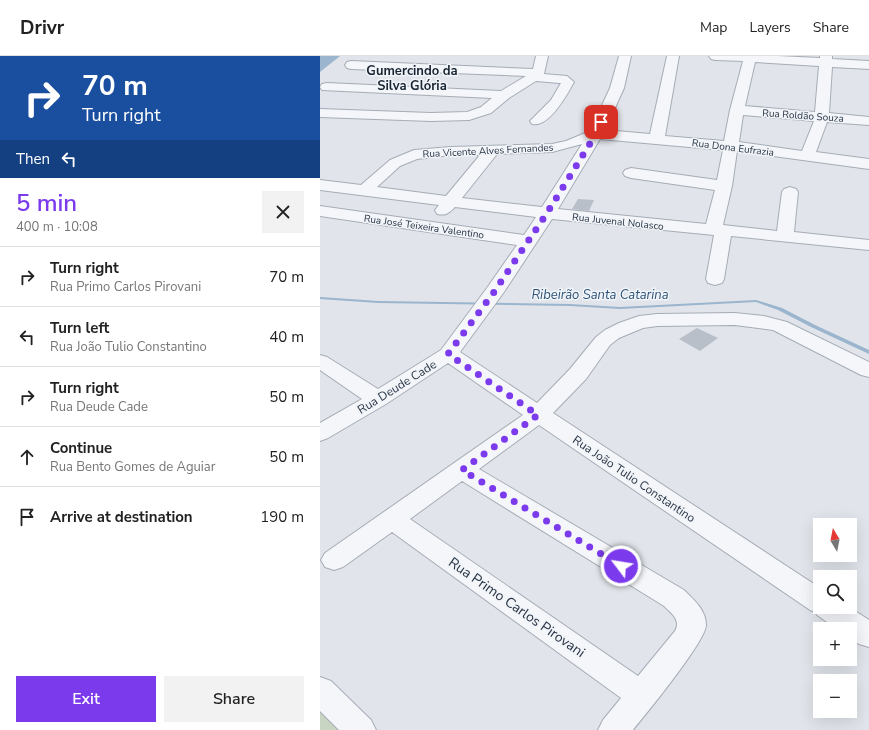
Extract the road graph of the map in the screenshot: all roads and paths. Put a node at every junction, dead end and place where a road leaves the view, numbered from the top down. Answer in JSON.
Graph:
{"nodes":[{"id":1,"x":362,"y":56,"type":"edge"},
{"id":2,"x":542,"y":56,"type":"edge"},
{"id":3,"x":625,"y":56,"type":"edge"},
{"id":4,"x":673,"y":56,"type":"edge"},
{"id":5,"x":715,"y":56,"type":"edge"},
{"id":6,"x":750,"y":58,"type":"edge"},
{"id":7,"x":825,"y":60,"type":"edge"},
{"id":8,"x":352,"y":65,"type":"junction"},
{"id":9,"x":869,"y":65,"type":"edge"},
{"id":10,"x":536,"y":75,"type":"junction"},
{"id":11,"x":323,"y":90,"type":"edge"},
{"id":12,"x":504,"y":94,"type":"junction"},
{"id":13,"x":737,"y":110,"type":"junction"},
{"id":14,"x":320,"y":113,"type":"edge"},
{"id":15,"x":822,"y":117,"type":"junction"},
{"id":16,"x":537,"y":121,"type":"dead end"},
{"id":17,"x":869,"y":121,"type":"edge"},
{"id":18,"x":596,"y":134,"type":"junction"},
{"id":19,"x":657,"y":138,"type":"junction"},
{"id":20,"x":732,"y":146,"type":"junction"},
{"id":21,"x":492,"y":150,"type":"junction"},
{"id":22,"x":807,"y":156,"type":"junction"},
{"id":23,"x":869,"y":164,"type":"edge"},
{"id":24,"x":631,"y":173,"type":"dead end"},
{"id":25,"x":320,"y":185,"type":"edge"},
{"id":26,"x":724,"y":186,"type":"junction"},
{"id":27,"x":365,"y":190,"type":"junction"},
{"id":28,"x":790,"y":192,"type":"dead end"},
{"id":29,"x":451,"y":201,"type":"junction"},
{"id":30,"x":320,"y":211,"type":"edge"},
{"id":31,"x":547,"y":213,"type":"junction"},
{"id":32,"x":429,"y":226,"type":"junction"},
{"id":33,"x":718,"y":231,"type":"junction"},
{"id":34,"x":785,"y":237,"type":"junction"},
{"id":35,"x":529,"y":241,"type":"junction"},
{"id":36,"x":869,"y":245,"type":"edge"},
{"id":37,"x":715,"y":279,"type":"dead end"},
{"id":38,"x":448,"y":354,"type":"junction"},
{"id":39,"x":320,"y":361,"type":"edge"},
{"id":40,"x":869,"y":370,"type":"edge"},
{"id":41,"x":378,"y":399,"type":"junction"},
{"id":42,"x":538,"y":415,"type":"junction"},
{"id":43,"x":320,"y":433,"type":"edge"},
{"id":44,"x":462,"y":470,"type":"junction"},
{"id":45,"x":392,"y":519,"type":"junction"},
{"id":46,"x":334,"y":560,"type":"dead end"},
{"id":47,"x":813,"y":597,"type":"edge"},
{"id":48,"x":838,"y":614,"type":"edge"},
{"id":49,"x":869,"y":635,"type":"edge"},
{"id":50,"x":320,"y":690,"type":"edge"},
{"id":51,"x":642,"y":696,"type":"junction"},
{"id":52,"x":360,"y":730,"type":"edge"},
{"id":53,"x":614,"y":730,"type":"edge"}],
"edges":[{"from":1,"to":8,"type":"street"},
{"from":2,"to":10,"type":"street"},
{"from":3,"to":18,"type":"street","name":"Rua Deude Cade"},
{"from":4,"to":19,"type":"street"},
{"from":5,"to":6,"type":"street"},
{"from":6,"to":7,"type":"street"},
{"from":6,"to":13,"type":"street"},
{"from":7,"to":9,"type":"street"},
{"from":7,"to":15,"type":"street"},
{"from":8,"to":10,"type":"street"},
{"from":8,"to":11,"type":"street"},
{"from":10,"to":12,"type":"street"},
{"from":10,"to":16,"type":"street"},
{"from":11,"to":12,"type":"street"},
{"from":12,"to":14,"type":"street"},
{"from":13,"to":15,"type":"street","name":"Rua Roldão Souza"},
{"from":13,"to":20,"type":"street"},
{"from":15,"to":17,"type":"street","name":"Rua Roldão Souza"},
{"from":15,"to":22,"type":"street"},
{"from":18,"to":19,"type":"street","name":"Rua Dona Eufrazia"},
{"from":18,"to":21,"type":"street","name":"Rua Vicente Alves Fernandes"},
{"from":18,"to":31,"type":"street","name":"Rua Deude Cade"},
{"from":19,"to":20,"type":"street","name":"Rua Dona Eufrazia"},
{"from":20,"to":22,"type":"street","name":"Rua Dona Eufrazia"},
{"from":20,"to":26,"type":"street"},
{"from":21,"to":27,"type":"street","name":"Rua Vicente Alves Fernandes"},
{"from":21,"to":29,"type":"street"},
{"from":22,"to":23,"type":"street","name":"Rua Dona Eufrazia"},
{"from":24,"to":26,"type":"street"},
{"from":25,"to":27,"type":"street","name":"Rua Juvenal Nolasco"},
{"from":26,"to":33,"type":"street"},
{"from":27,"to":29,"type":"street","name":"Rua Juvenal Nolasco"},
{"from":28,"to":34,"type":"street"},
{"from":29,"to":31,"type":"street","name":"Rua Juvenal Nolasco"},
{"from":29,"to":32,"type":"street"},
{"from":30,"to":32,"type":"street","name":"Rua José Teixeira Valentino"},
{"from":31,"to":33,"type":"street","name":"Rua Juvenal Nolasco"},
{"from":31,"to":35,"type":"street","name":"Rua Deude Cade"},
{"from":32,"to":35,"type":"street","name":"Rua José Teixeira Valentino"},
{"from":33,"to":34,"type":"street","name":"Rua Juvenal Nolasco"},
{"from":33,"to":37,"type":"street"},
{"from":34,"to":36,"type":"street","name":"Rua Juvenal Nolasco"},
{"from":35,"to":38,"type":"street","name":"Rua Deude Cade"},
{"from":38,"to":41,"type":"street","name":"Rua Deude Cade"},
{"from":38,"to":42,"type":"street","name":"Rua João Tulio Constantino"},
{"from":39,"to":41,"type":"street"},
{"from":40,"to":42,"type":"street"},
{"from":41,"to":43,"type":"street","name":"Rua Deude Cade"},
{"from":42,"to":44,"type":"street"},
{"from":42,"to":47,"type":"street","name":"Rua João Tulio Constantino"},
{"from":44,"to":45,"type":"street"},
{"from":44,"to":51,"type":"street"},
{"from":45,"to":46,"type":"street"},
{"from":45,"to":51,"type":"street","name":"Rua Primo Carlos Pirovani"},
{"from":48,"to":49,"type":"street"},
{"from":50,"to":52,"type":"street"},
{"from":51,"to":53,"type":"street"}]}
